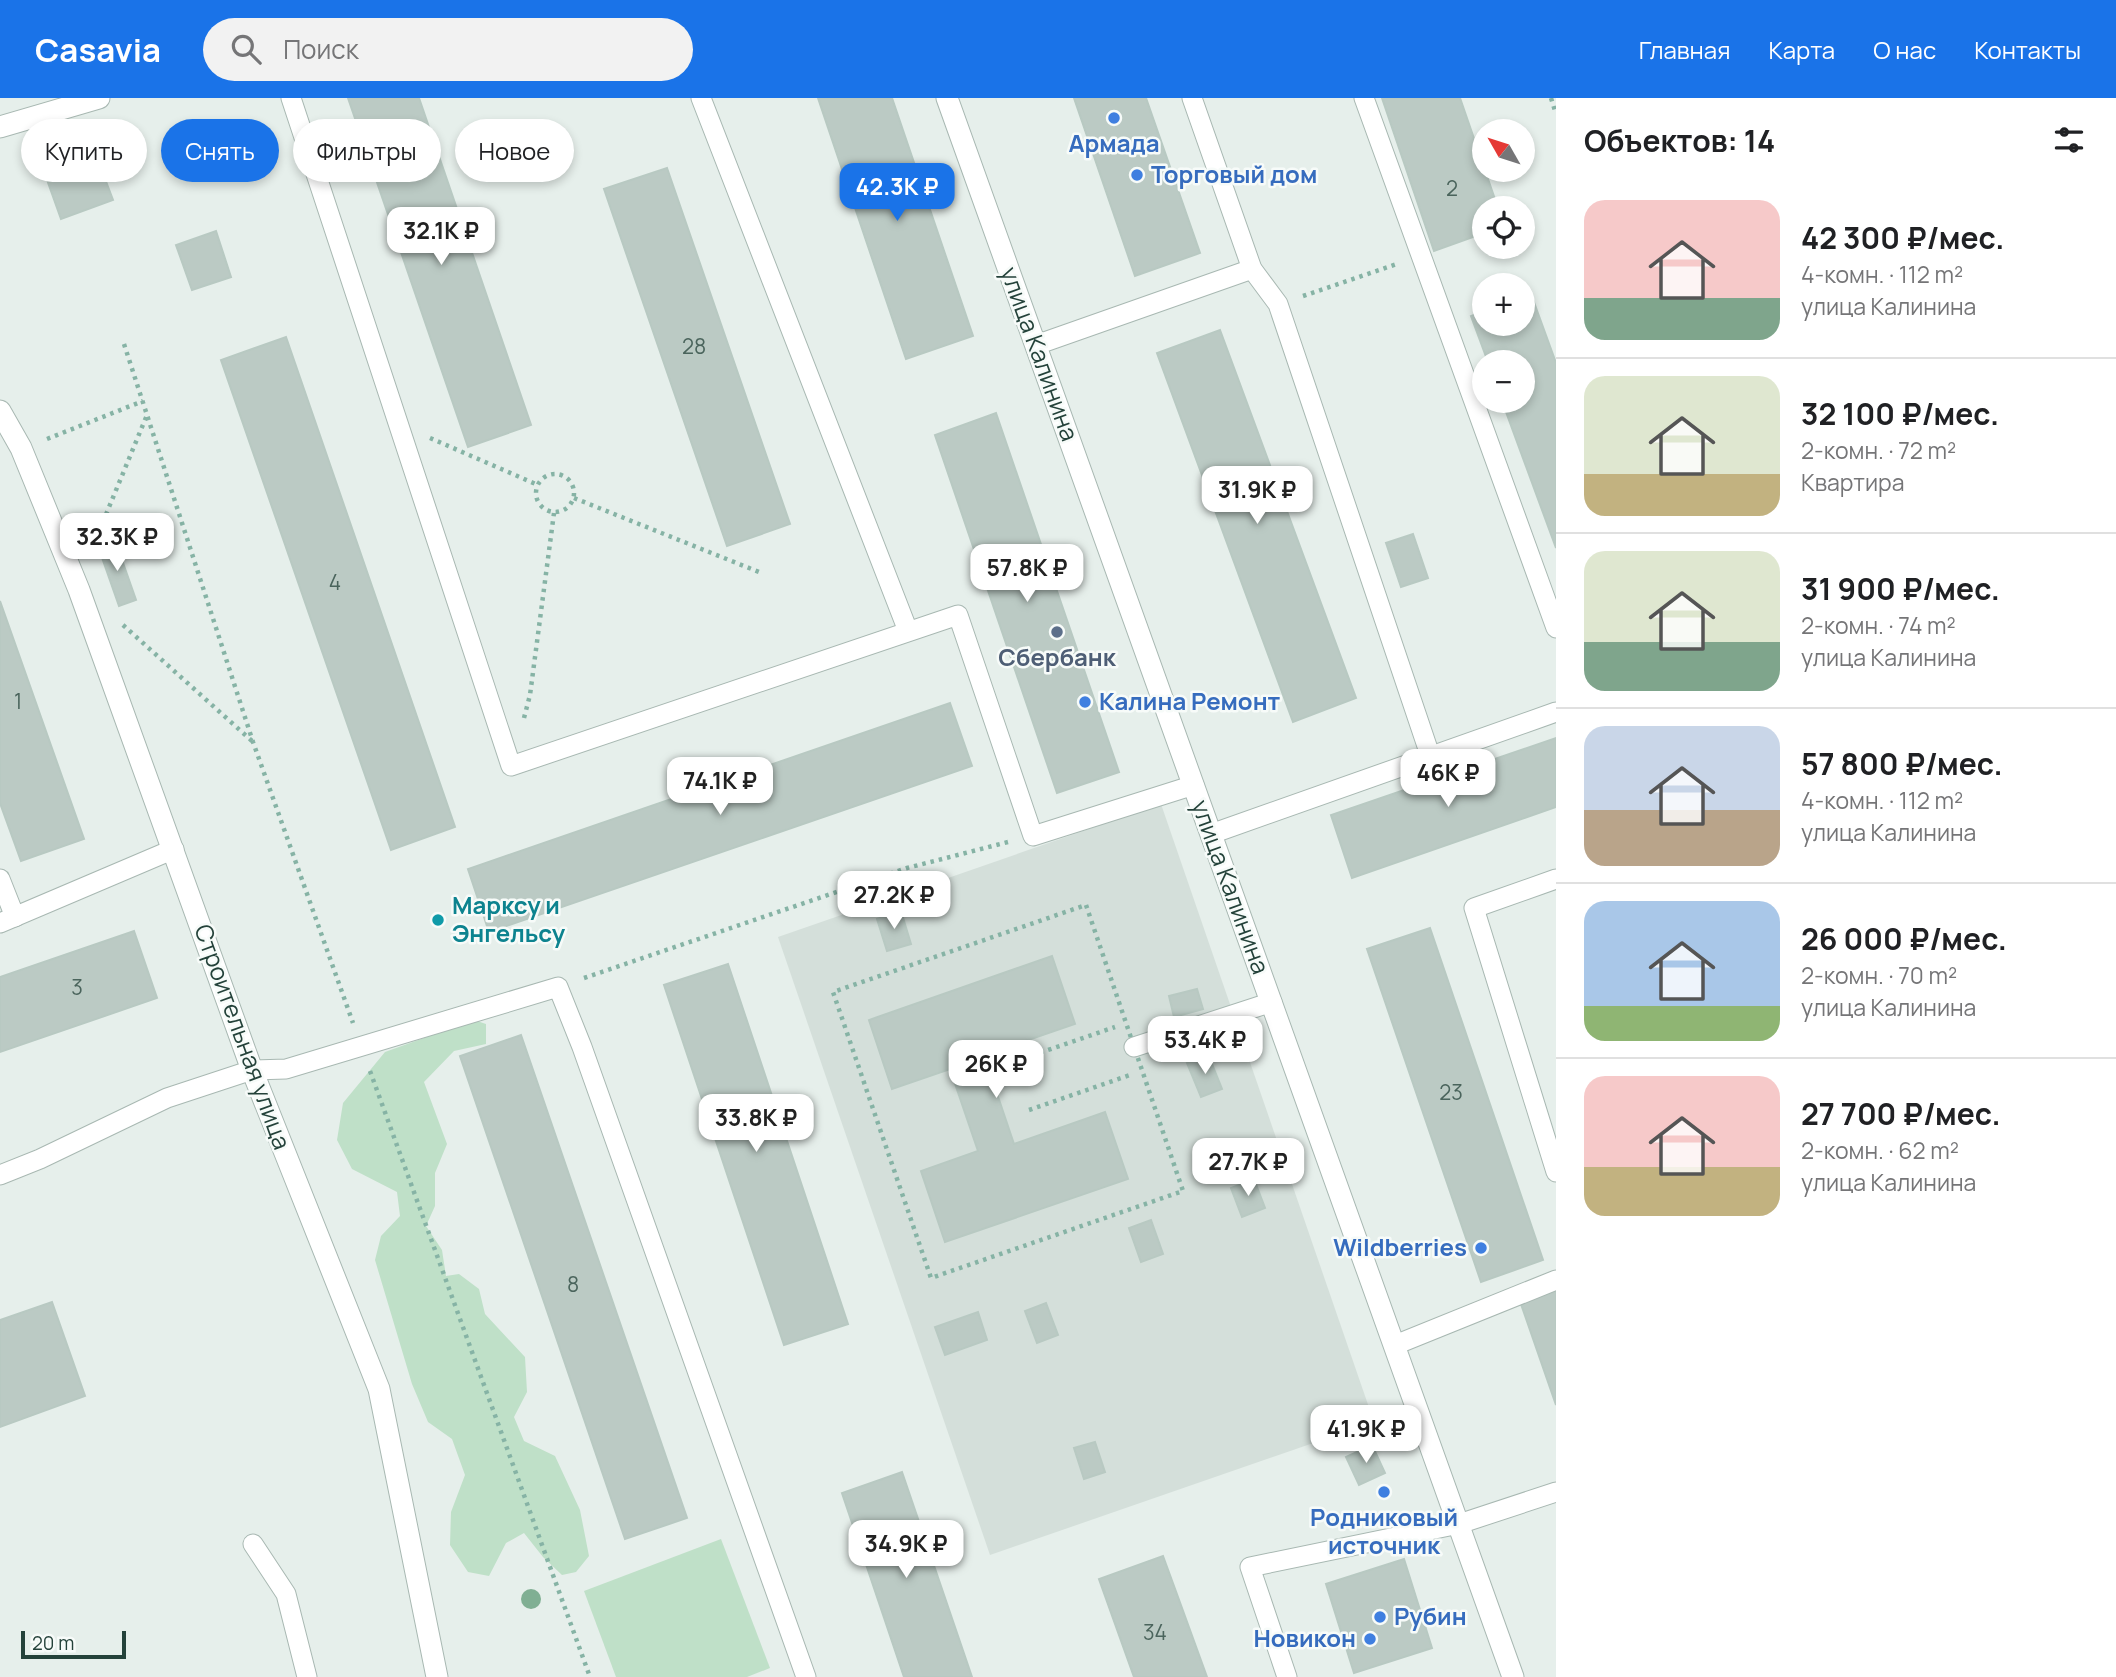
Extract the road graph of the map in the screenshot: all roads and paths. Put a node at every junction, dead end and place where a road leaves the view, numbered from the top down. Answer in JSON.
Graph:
{"nodes":[{"id":1,"x":99,"y":98,"type":"edge"},
{"id":2,"x":291,"y":98,"type":"edge"},
{"id":3,"x":701,"y":98,"type":"edge"},
{"id":4,"x":947,"y":98,"type":"edge"},
{"id":5,"x":1192,"y":98,"type":"edge"},
{"id":6,"x":1364,"y":98,"type":"edge"},
{"id":7,"x":1551,"y":98,"type":"edge"},
{"id":8,"x":1556,"y":114,"type":"edge"},
{"id":9,"x":0,"y":127,"type":"edge"},
{"id":10,"x":1421,"y":256,"type":"junction"},
{"id":11,"x":1252,"y":269,"type":"junction"},
{"id":12,"x":1278,"y":304,"type":"junction"},
{"id":13,"x":124,"y":344,"type":"dead end"},
{"id":14,"x":1036,"y":345,"type":"junction"},
{"id":15,"x":143,"y":401,"type":"junction"},
{"id":16,"x":147,"y":414,"type":"junction"},
{"id":17,"x":2,"y":419,"type":"edge"},
{"id":18,"x":398,"y":423,"type":"junction"},
{"id":19,"x":21,"y":449,"type":"junction"},
{"id":20,"x":538,"y":485,"type":"junction"},
{"id":21,"x":574,"y":498,"type":"junction"},
{"id":22,"x":554,"y":513,"type":"junction"},
{"id":23,"x":97,"y":558,"type":"dead end"},
{"id":24,"x":759,"y":572,"type":"dead end"},
{"id":25,"x":120,"y":623,"type":"dead end"},
{"id":26,"x":1556,"y":628,"type":"edge"},
{"id":27,"x":908,"y":631,"type":"junction"},
{"id":28,"x":1556,"y":712,"type":"edge"},
{"id":29,"x":253,"y":742,"type":"junction"},
{"id":30,"x":1430,"y":755,"type":"junction"},
{"id":31,"x":511,"y":766,"type":"junction"},
{"id":32,"x":1194,"y":785,"type":"junction"},
{"id":33,"x":1211,"y":834,"type":"junction"},
{"id":34,"x":1033,"y":836,"type":"junction"},
{"id":35,"x":174,"y":849,"type":"junction"},
{"id":36,"x":0,"y":879,"type":"edge"},
{"id":37,"x":1556,"y":879,"type":"edge"},
{"id":38,"x":8,"y":920,"type":"edge"},
{"id":39,"x":558,"y":987,"type":"junction"},
{"id":40,"x":1272,"y":1002,"type":"junction"},
{"id":41,"x":1126,"y":1023,"type":"junction"},
{"id":42,"x":360,"y":1045,"type":"junction"},
{"id":43,"x":1134,"y":1047,"type":"junction"},
{"id":44,"x":1016,"y":1061,"type":"dead end"},
{"id":45,"x":252,"y":1070,"type":"junction"},
{"id":46,"x":1142,"y":1071,"type":"junction"},
{"id":47,"x":1029,"y":1110,"type":"dead end"},
{"id":48,"x":1556,"y":1171,"type":"edge"},
{"id":49,"x":0,"y":1175,"type":"edge"},
{"id":50,"x":1556,"y":1280,"type":"edge"},
{"id":51,"x":1395,"y":1345,"type":"junction"},
{"id":52,"x":1556,"y":1492,"type":"edge"},
{"id":53,"x":1459,"y":1524,"type":"junction"},
{"id":54,"x":253,"y":1544,"type":"dead end"},
{"id":55,"x":307,"y":1677,"type":"edge"},
{"id":56,"x":437,"y":1677,"type":"edge"},
{"id":57,"x":590,"y":1677,"type":"edge"},
{"id":58,"x":806,"y":1677,"type":"edge"},
{"id":59,"x":1287,"y":1677,"type":"edge"},
{"id":60,"x":1513,"y":1677,"type":"edge"}],
"edges":[{"from":1,"to":9,"type":"street"},
{"from":2,"to":18,"type":"lane"},
{"from":3,"to":27,"type":"lane"},
{"from":4,"to":14,"type":"street","name":"улица Калинина"},
{"from":5,"to":11,"type":"lane"},
{"from":6,"to":10,"type":"lane"},
{"from":7,"to":8,"type":"path"},
{"from":10,"to":12,"type":"path"},
{"from":10,"to":26,"type":"lane"},
{"from":11,"to":12,"type":"lane"},
{"from":11,"to":14,"type":"lane"},
{"from":12,"to":30,"type":"lane"},
{"from":13,"to":15,"type":"path"},
{"from":14,"to":32,"type":"street","name":"улица Калинина"},
{"from":15,"to":16,"type":"path"},
{"from":15,"to":19,"type":"path"},
{"from":16,"to":23,"type":"path"},
{"from":16,"to":29,"type":"path"},
{"from":17,"to":19,"type":"street","name":"Строительная улица"},
{"from":18,"to":20,"type":"path"},
{"from":18,"to":31,"type":"lane"},
{"from":19,"to":35,"type":"street","name":"Строительная улица"},
{"from":20,"to":21,"type":"path"},
{"from":20,"to":22,"type":"path"},
{"from":21,"to":22,"type":"path"},
{"from":21,"to":24,"type":"path"},
{"from":22,"to":31,"type":"path"},
{"from":25,"to":29,"type":"path"},
{"from":27,"to":31,"type":"lane"},
{"from":27,"to":34,"type":"lane"},
{"from":28,"to":30,"type":"lane"},
{"from":29,"to":42,"type":"path"},
{"from":30,"to":33,"type":"lane"},
{"from":32,"to":33,"type":"street","name":"улица Калинина"},
{"from":32,"to":34,"type":"lane"},
{"from":33,"to":40,"type":"street","name":"улица Калинина"},
{"from":34,"to":39,"type":"path"},
{"from":35,"to":38,"type":"lane"},
{"from":35,"to":45,"type":"street","name":"Строительная улица"},
{"from":36,"to":38,"type":"lane"},
{"from":37,"to":48,"type":"lane"},
{"from":39,"to":42,"type":"lane"},
{"from":39,"to":58,"type":"lane"},
{"from":40,"to":43,"type":"lane"},
{"from":40,"to":51,"type":"street","name":"улица Калинина"},
{"from":41,"to":43,"type":"path"},
{"from":41,"to":44,"type":"path"},
{"from":41,"to":46,"type":"path"},
{"from":42,"to":45,"type":"lane"},
{"from":42,"to":57,"type":"path"},
{"from":43,"to":46,"type":"path"},
{"from":45,"to":49,"type":"lane"},
{"from":45,"to":56,"type":"street","name":"Строительная улица"},
{"from":46,"to":47,"type":"path"},
{"from":50,"to":51,"type":"lane"},
{"from":51,"to":53,"type":"street","name":"улица Калинина"},
{"from":52,"to":53,"type":"lane"},
{"from":53,"to":59,"type":"lane"},
{"from":53,"to":60,"type":"street","name":"улица Калинина"},
{"from":54,"to":55,"type":"lane"}]}
